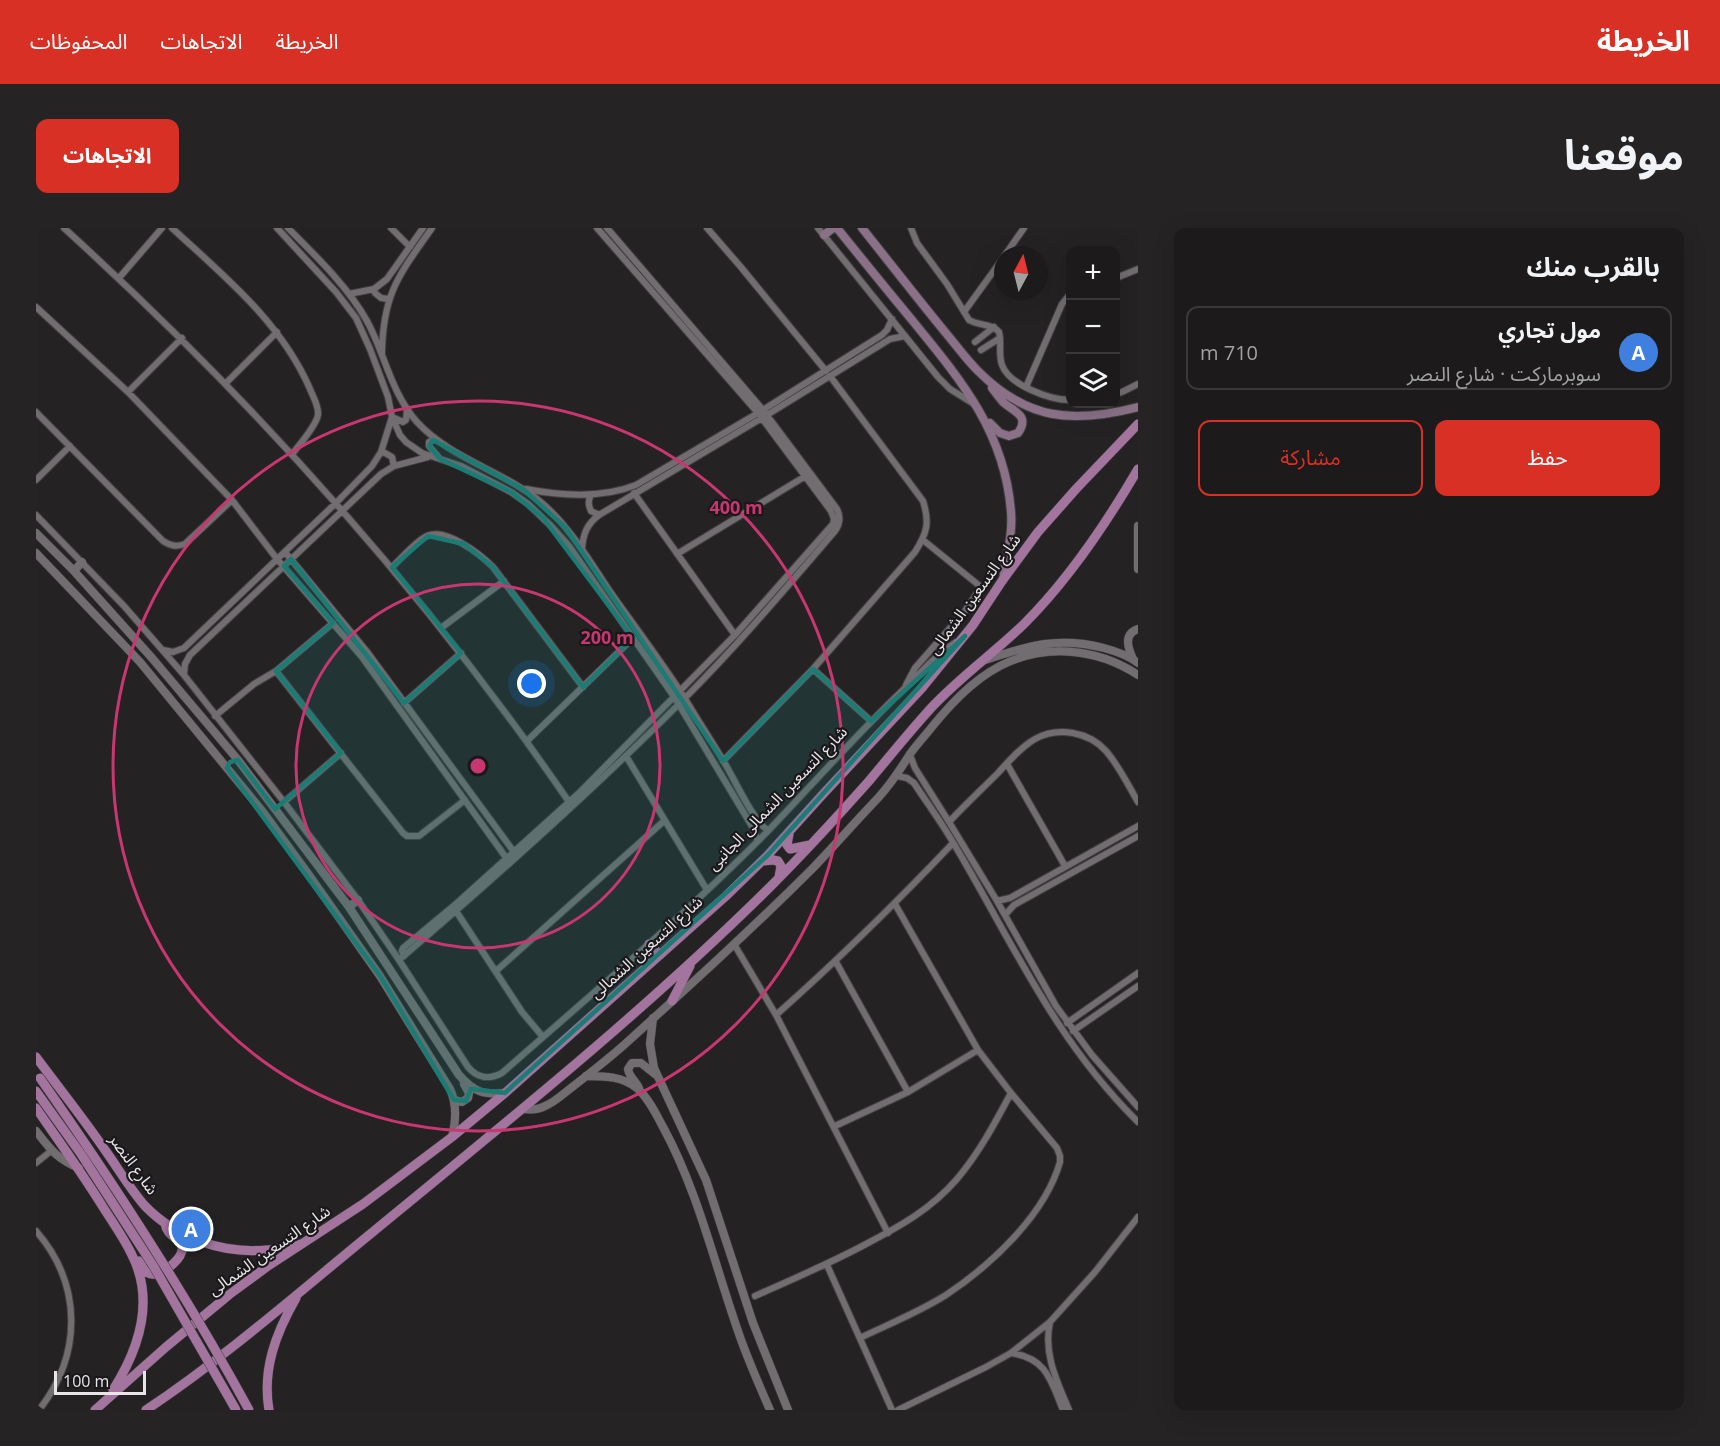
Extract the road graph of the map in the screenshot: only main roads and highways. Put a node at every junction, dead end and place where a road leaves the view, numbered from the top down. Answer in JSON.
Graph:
{"nodes":[{"id":1,"x":833,"y":228,"type":"edge"},
{"id":2,"x":837,"y":228,"type":"edge"},
{"id":3,"x":864,"y":228,"type":"edge"},
{"id":4,"x":821,"y":231,"type":"edge"},
{"id":5,"x":990,"y":382,"type":"junction"},
{"id":6,"x":1138,"y":407,"type":"edge"},
{"id":7,"x":984,"y":416,"type":"junction"},
{"id":8,"x":1138,"y":424,"type":"edge"},
{"id":9,"x":1138,"y":469,"type":"edge"},
{"id":10,"x":1002,"y":581,"type":"junction"},
{"id":11,"x":789,"y":831,"type":"junction"},
{"id":12,"x":810,"y":844,"type":"junction"},
{"id":13,"x":762,"y":862,"type":"junction"},
{"id":14,"x":779,"y":878,"type":"junction"},
{"id":15,"x":649,"y":944,"type":"road end"},
{"id":16,"x":660,"y":955,"type":"junction"},
{"id":17,"x":692,"y":961,"type":"junction"},
{"id":18,"x":672,"y":1001,"type":"road end"},
{"id":19,"x":36,"y":1057,"type":"edge"},
{"id":20,"x":38,"y":1075,"type":"edge"},
{"id":21,"x":36,"y":1091,"type":"edge"},
{"id":22,"x":36,"y":1108,"type":"edge"},
{"id":23,"x":165,"y":1223,"type":"junction"},
{"id":24,"x":307,"y":1242,"type":"junction"},
{"id":25,"x":127,"y":1246,"type":"junction"},
{"id":26,"x":300,"y":1292,"type":"junction"},
{"id":27,"x":107,"y":1400,"type":"junction"},
{"id":28,"x":95,"y":1410,"type":"edge"},
{"id":29,"x":147,"y":1410,"type":"edge"},
{"id":30,"x":236,"y":1410,"type":"edge"},
{"id":31,"x":249,"y":1410,"type":"edge"},
{"id":32,"x":258,"y":1410,"type":"edge"},
{"id":33,"x":269,"y":1410,"type":"edge"}],
"edges":[{"from":1,"to":4,"type":"main road"},
{"from":2,"to":7,"type":"main road"},
{"from":3,"to":5,"type":"main road"},
{"from":5,"to":6,"type":"main road"},
{"from":5,"to":7,"type":"main road"},
{"from":7,"to":10,"type":"main road"},
{"from":8,"to":10,"type":"main road","name":"شارع التسعين الشمالى"},
{"from":9,"to":12,"type":"main road"},
{"from":10,"to":11,"type":"main road","name":"شارع التسعين الشمالى"},
{"from":11,"to":12,"type":"main road"},
{"from":11,"to":13,"type":"main road","name":"شارع التسعين الشمالى"},
{"from":12,"to":14,"type":"main road"},
{"from":13,"to":14,"type":"main road"},
{"from":13,"to":16,"type":"main road","name":"شارع التسعين الشمالى"},
{"from":14,"to":17,"type":"main road"},
{"from":15,"to":16,"type":"main road"},
{"from":16,"to":24,"type":"main road","name":"شارع التسعين الشمالى"},
{"from":17,"to":18,"type":"main road"},
{"from":17,"to":26,"type":"main road"},
{"from":19,"to":23,"type":"main road","name":"شارع النصر"},
{"from":20,"to":31,"type":"main road","bridge":true},
{"from":21,"to":30,"type":"main road","bridge":true},
{"from":22,"to":25,"type":"main road"},
{"from":23,"to":24,"type":"main road","name":"شارع النصر"},
{"from":23,"to":25,"type":"main road"},
{"from":24,"to":27,"type":"main road","name":"شارع التسعين الشمالى"},
{"from":25,"to":27,"type":"main road"},
{"from":26,"to":29,"type":"main road"},
{"from":26,"to":33,"type":"main road"},
{"from":27,"to":28,"type":"main road","name":"شارع التسعين الشمالى"},
{"from":31,"to":32,"type":"main road"}]}
